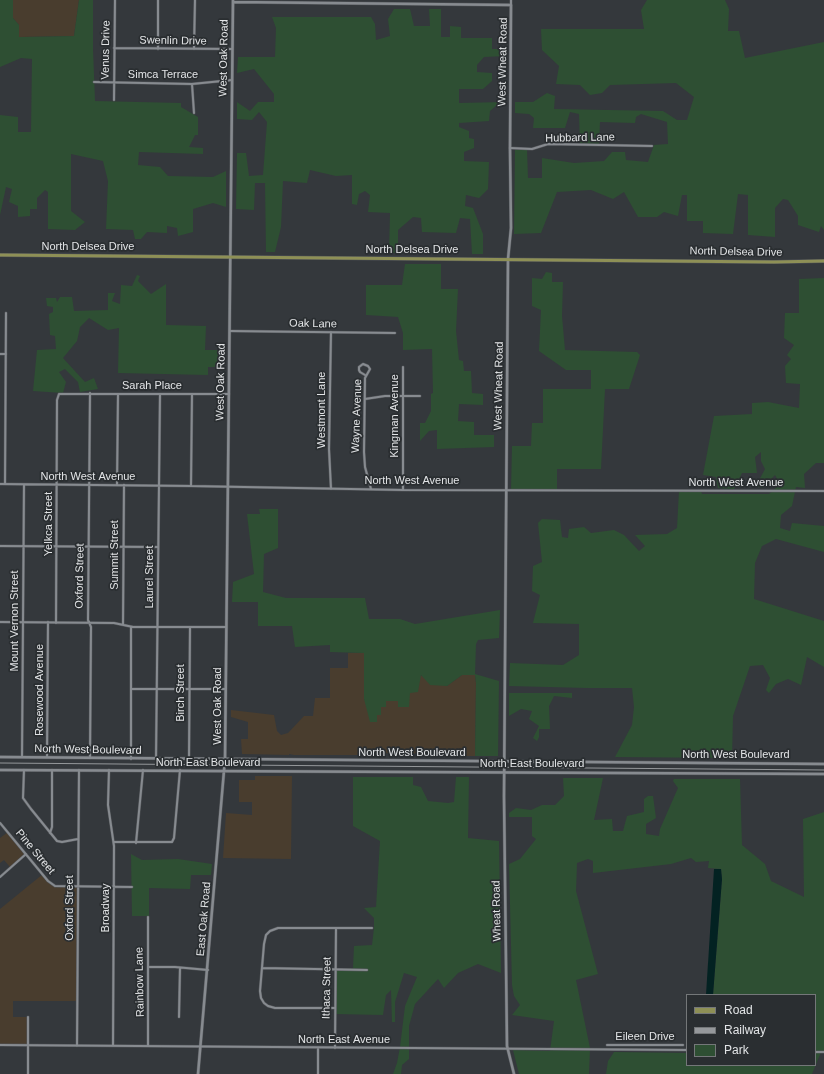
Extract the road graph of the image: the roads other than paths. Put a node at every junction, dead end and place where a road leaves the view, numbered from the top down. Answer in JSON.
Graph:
{"nodes":[{"id":1,"x":115,"y":0,"type":"edge"},
{"id":2,"x":158,"y":0,"type":"edge"},
{"id":3,"x":195,"y":0,"type":"edge"},
{"id":4,"x":511,"y":0,"type":"edge"},
{"id":5,"x":233,"y":1,"type":"edge"},
{"id":6,"x":269,"y":1,"type":"edge"},
{"id":7,"x":511,"y":5,"type":"junction"},
{"id":8,"x":114,"y":48,"type":"junction"},
{"id":9,"x":158,"y":49,"type":"junction"},
{"id":10,"x":194,"y":49,"type":"junction"},
{"id":11,"x":232,"y":49,"type":"junction"},
{"id":12,"x":232,"y":80,"type":"junction"},
{"id":13,"x":94,"y":82,"type":"dead end"},
{"id":14,"x":114,"y":83,"type":"junction"},
{"id":15,"x":192,"y":84,"type":"junction"},
{"id":16,"x":114,"y":100,"type":"dead end"},
{"id":17,"x":194,"y":114,"type":"dead end"},
{"id":18,"x":652,"y":146,"type":"dead end"},
{"id":19,"x":510,"y":148,"type":"junction"},
{"id":20,"x":0,"y":255,"type":"edge"},
{"id":21,"x":230,"y":257,"type":"junction"},
{"id":22,"x":508,"y":260,"type":"junction"},
{"id":23,"x":824,"y":261,"type":"edge"},
{"id":24,"x":6,"y":313,"type":"dead end"},
{"id":25,"x":230,"y":331,"type":"junction"},
{"id":26,"x":331,"y":332,"type":"junction"},
{"id":27,"x":395,"y":333,"type":"dead end"},
{"id":28,"x":0,"y":354,"type":"edge"},
{"id":29,"x":6,"y":354,"type":"junction"},
{"id":30,"x":403,"y":366,"type":"dead end"},
{"id":31,"x":365,"y":375,"type":"dead end"},
{"id":32,"x":76,"y":393,"type":"joint"},
{"id":33,"x":90,"y":393,"type":"junction"},
{"id":34,"x":118,"y":394,"type":"junction"},
{"id":35,"x":160,"y":394,"type":"junction"},
{"id":36,"x":192,"y":394,"type":"junction"},
{"id":37,"x":229,"y":394,"type":"junction"},
{"id":38,"x":420,"y":396,"type":"dead end"},
{"id":39,"x":402,"y":397,"type":"junction"},
{"id":40,"x":365,"y":399,"type":"junction"},
{"id":41,"x":0,"y":484,"type":"edge"},
{"id":42,"x":5,"y":484,"type":"junction"},
{"id":43,"x":24,"y":484,"type":"junction"},
{"id":44,"x":57,"y":485,"type":"junction"},
{"id":45,"x":89,"y":485,"type":"junction"},
{"id":46,"x":117,"y":485,"type":"junction"},
{"id":47,"x":124,"y":485,"type":"junction"},
{"id":48,"x":158,"y":486,"type":"junction"},
{"id":49,"x":191,"y":486,"type":"junction"},
{"id":50,"x":228,"y":486,"type":"junction"},
{"id":51,"x":330,"y":489,"type":"junction"},
{"id":52,"x":371,"y":489,"type":"junction"},
{"id":53,"x":506,"y":489,"type":"junction"},
{"id":54,"x":403,"y":490,"type":"junction"},
{"id":55,"x":824,"y":491,"type":"edge"},
{"id":56,"x":0,"y":546,"type":"edge"},
{"id":57,"x":24,"y":546,"type":"junction"},
{"id":58,"x":57,"y":546,"type":"junction"},
{"id":59,"x":88,"y":546,"type":"junction"},
{"id":60,"x":123,"y":547,"type":"junction"},
{"id":61,"x":158,"y":547,"type":"junction"},
{"id":62,"x":0,"y":622,"type":"edge"},
{"id":63,"x":23,"y":622,"type":"junction"},
{"id":64,"x":48,"y":622,"type":"junction"},
{"id":65,"x":56,"y":622,"type":"junction"},
{"id":66,"x":89,"y":623,"type":"junction"},
{"id":67,"x":123,"y":625,"type":"junction"},
{"id":68,"x":131,"y":627,"type":"junction"},
{"id":69,"x":157,"y":627,"type":"junction"},
{"id":70,"x":190,"y":627,"type":"junction"},
{"id":71,"x":227,"y":627,"type":"junction"},
{"id":72,"x":131,"y":689,"type":"junction"},
{"id":73,"x":157,"y":689,"type":"junction"},
{"id":74,"x":190,"y":689,"type":"junction"},
{"id":75,"x":226,"y":689,"type":"junction"},
{"id":76,"x":0,"y":757,"type":"edge"},
{"id":77,"x":22,"y":758,"type":"junction"},
{"id":78,"x":48,"y":758,"type":"junction"},
{"id":79,"x":90,"y":758,"type":"junction"},
{"id":80,"x":131,"y":759,"type":"junction"},
{"id":81,"x":156,"y":759,"type":"junction"},
{"id":82,"x":189,"y":759,"type":"junction"},
{"id":83,"x":226,"y":759,"type":"junction"},
{"id":84,"x":504,"y":761,"type":"junction"},
{"id":85,"x":824,"y":764,"type":"edge"},
{"id":86,"x":225,"y":765,"type":"joint"},
{"id":87,"x":0,"y":770,"type":"edge"},
{"id":88,"x":24,"y":770,"type":"junction"},
{"id":89,"x":52,"y":770,"type":"junction"},
{"id":90,"x":79,"y":770,"type":"junction"},
{"id":91,"x":109,"y":770,"type":"junction"},
{"id":92,"x":143,"y":770,"type":"junction"},
{"id":93,"x":180,"y":770,"type":"junction"},
{"id":94,"x":225,"y":770,"type":"junction"},
{"id":95,"x":504,"y":772,"type":"junction"},
{"id":96,"x":824,"y":774,"type":"edge"},
{"id":97,"x":0,"y":822,"type":"edge"},
{"id":98,"x":50,"y":833,"type":"junction"},
{"id":99,"x":78,"y":839,"type":"junction"},
{"id":100,"x":114,"y":842,"type":"junction"},
{"id":101,"x":136,"y":843,"type":"junction"},
{"id":102,"x":26,"y":854,"type":"junction"},
{"id":103,"x":0,"y":877,"type":"edge"},
{"id":104,"x":78,"y":887,"type":"junction"},
{"id":105,"x":114,"y":887,"type":"junction"},
{"id":106,"x":132,"y":887,"type":"dead end"},
{"id":107,"x":148,"y":917,"type":"dead end"},
{"id":108,"x":336,"y":928,"type":"junction"},
{"id":109,"x":372,"y":928,"type":"dead end"},
{"id":110,"x":148,"y":967,"type":"junction"},
{"id":111,"x":180,"y":968,"type":"junction"},
{"id":112,"x":262,"y":968,"type":"junction"},
{"id":113,"x":335,"y":968,"type":"junction"},
{"id":114,"x":208,"y":970,"type":"junction"},
{"id":115,"x":367,"y":970,"type":"dead end"},
{"id":116,"x":335,"y":1008,"type":"junction"},
{"id":117,"x":28,"y":1017,"type":"dead end"},
{"id":118,"x":179,"y":1017,"type":"dead end"},
{"id":119,"x":0,"y":1045,"type":"edge"},
{"id":120,"x":28,"y":1045,"type":"junction"},
{"id":121,"x":608,"y":1045,"type":"dead end"},
{"id":122,"x":683,"y":1045,"type":"dead end"},
{"id":123,"x":77,"y":1046,"type":"junction"},
{"id":124,"x":113,"y":1046,"type":"junction"},
{"id":125,"x":148,"y":1046,"type":"junction"},
{"id":126,"x":201,"y":1047,"type":"junction"},
{"id":127,"x":318,"y":1048,"type":"junction"},
{"id":128,"x":335,"y":1048,"type":"junction"},
{"id":129,"x":507,"y":1050,"type":"junction"},
{"id":130,"x":686,"y":1050,"type":"edge"},
{"id":131,"x":28,"y":1074,"type":"edge"},
{"id":132,"x":198,"y":1074,"type":"edge"},
{"id":133,"x":318,"y":1074,"type":"edge"},
{"id":134,"x":514,"y":1074,"type":"edge"}],
"edges":[{"from":1,"to":8,"type":"street","name":"Venus Drive"},
{"from":2,"to":9,"type":"street"},
{"from":3,"to":10,"type":"street"},
{"from":4,"to":7,"type":"street","name":"West Wheat Road"},
{"from":5,"to":6,"type":"street"},
{"from":5,"to":11,"type":"street","name":"West Oak Road"},
{"from":6,"to":7,"type":"street"},
{"from":7,"to":19,"type":"street","name":"West Wheat Road"},
{"from":8,"to":9,"type":"street","name":"Swenlin Drive"},
{"from":8,"to":14,"type":"street","name":"Venus Drive"},
{"from":9,"to":10,"type":"street","name":"Swenlin Drive"},
{"from":10,"to":11,"type":"street","name":"Swenlin Drive"},
{"from":11,"to":12,"type":"street","name":"West Oak Road"},
{"from":12,"to":15,"type":"street","name":"Simca Terrace"},
{"from":12,"to":21,"type":"street","name":"West Oak Road"},
{"from":13,"to":14,"type":"street","name":"Simca Terrace"},
{"from":14,"to":15,"type":"street","name":"Simca Terrace"},
{"from":14,"to":16,"type":"street","name":"Venus Drive"},
{"from":15,"to":17,"type":"street"},
{"from":18,"to":19,"type":"street","name":"Hubbard Lane"},
{"from":19,"to":22,"type":"street","name":"West Wheat Road"},
{"from":20,"to":21,"type":"main road","name":"North Delsea Drive"},
{"from":21,"to":22,"type":"main road","name":"North Delsea Drive"},
{"from":21,"to":25,"type":"street","name":"West Oak Road"},
{"from":22,"to":23,"type":"main road","name":"North Delsea Drive"},
{"from":22,"to":53,"type":"street","name":"West Wheat Road"},
{"from":24,"to":29,"type":"street"},
{"from":25,"to":26,"type":"street","name":"Oak Lane"},
{"from":25,"to":37,"type":"street","name":"West Oak Road"},
{"from":26,"to":27,"type":"street","name":"Oak Lane"},
{"from":26,"to":51,"type":"street","name":"Westmont Lane"},
{"from":28,"to":29,"type":"street"},
{"from":29,"to":42,"type":"street"},
{"from":30,"to":39,"type":"street","name":"Kingman Avenue"},
{"from":31,"to":40,"type":"street","name":"Wayne Avenue"},
{"from":32,"to":33,"type":"street","name":"Sarah Place"},
{"from":32,"to":44,"type":"street","name":"Yelkca Street"},
{"from":33,"to":34,"type":"street","name":"Sarah Place"},
{"from":33,"to":45,"type":"street","name":"Oxford Street"},
{"from":34,"to":35,"type":"street","name":"Sarah Place"},
{"from":34,"to":46,"type":"street"},
{"from":35,"to":36,"type":"street","name":"Sarah Place"},
{"from":35,"to":48,"type":"street","name":"Laurel Street"},
{"from":36,"to":37,"type":"street","name":"Sarah Place"},
{"from":36,"to":49,"type":"street"},
{"from":37,"to":50,"type":"street","name":"West Oak Road"},
{"from":38,"to":39,"type":"street"},
{"from":39,"to":40,"type":"street"},
{"from":39,"to":54,"type":"street","name":"Kingman Avenue"},
{"from":40,"to":52,"type":"street","name":"Wayne Avenue"},
{"from":41,"to":42,"type":"street","name":"North West Avenue"},
{"from":42,"to":43,"type":"street","name":"North West Avenue"},
{"from":43,"to":44,"type":"street","name":"North West Avenue"},
{"from":43,"to":57,"type":"street","name":"Mount Vernon Street"},
{"from":44,"to":45,"type":"street","name":"North West Avenue"},
{"from":44,"to":58,"type":"street","name":"Yelkca Street"},
{"from":45,"to":46,"type":"street","name":"North West Avenue"},
{"from":45,"to":59,"type":"street","name":"Oxford Street"},
{"from":46,"to":47,"type":"street","name":"North West Avenue"},
{"from":47,"to":48,"type":"street","name":"North West Avenue"},
{"from":47,"to":60,"type":"street","name":"Summit Street"},
{"from":48,"to":49,"type":"street","name":"North West Avenue"},
{"from":48,"to":61,"type":"street","name":"Laurel Street"},
{"from":49,"to":50,"type":"street","name":"North West Avenue"},
{"from":50,"to":51,"type":"street","name":"North West Avenue"},
{"from":50,"to":71,"type":"street","name":"West Oak Road"},
{"from":51,"to":52,"type":"street","name":"North West Avenue"},
{"from":52,"to":54,"type":"street","name":"North West Avenue"},
{"from":53,"to":54,"type":"street","name":"North West Avenue"},
{"from":53,"to":55,"type":"street","name":"North West Avenue"},
{"from":53,"to":84,"type":"street","name":"West Wheat Road"},
{"from":56,"to":57,"type":"street"},
{"from":57,"to":58,"type":"street"},
{"from":57,"to":63,"type":"street","name":"Mount Vernon Street"},
{"from":58,"to":59,"type":"street"},
{"from":58,"to":65,"type":"street","name":"Yelkca Street"},
{"from":59,"to":60,"type":"street"},
{"from":59,"to":66,"type":"street","name":"Oxford Street"},
{"from":60,"to":61,"type":"street"},
{"from":60,"to":67,"type":"street","name":"Summit Street"},
{"from":61,"to":69,"type":"street","name":"Laurel Street"},
{"from":62,"to":63,"type":"street"},
{"from":63,"to":64,"type":"street"},
{"from":63,"to":77,"type":"street","name":"Mount Vernon Street"},
{"from":64,"to":65,"type":"street"},
{"from":64,"to":78,"type":"street","name":"Rosewood Avenue"},
{"from":65,"to":66,"type":"street"},
{"from":66,"to":67,"type":"street"},
{"from":66,"to":79,"type":"street","name":"Oxford Street"},
{"from":67,"to":68,"type":"street"},
{"from":68,"to":69,"type":"street"},
{"from":68,"to":72,"type":"street"},
{"from":69,"to":70,"type":"street"},
{"from":69,"to":73,"type":"street","name":"Laurel Street"},
{"from":70,"to":71,"type":"street"},
{"from":70,"to":74,"type":"street","name":"Birch Street"},
{"from":71,"to":75,"type":"street","name":"West Oak Road"},
{"from":72,"to":73,"type":"street"},
{"from":72,"to":80,"type":"street"},
{"from":73,"to":74,"type":"street"},
{"from":73,"to":81,"type":"street","name":"Laurel Street"},
{"from":74,"to":75,"type":"street"},
{"from":74,"to":82,"type":"street","name":"Birch Street"},
{"from":75,"to":83,"type":"street","name":"West Oak Road"},
{"from":76,"to":77,"type":"street","name":"North West Boulevard"},
{"from":77,"to":78,"type":"street","name":"North West Boulevard"},
{"from":78,"to":79,"type":"street","name":"North West Boulevard"},
{"from":79,"to":80,"type":"street","name":"North West Boulevard"},
{"from":80,"to":81,"type":"street","name":"North West Boulevard"},
{"from":81,"to":82,"type":"street","name":"North West Boulevard"},
{"from":82,"to":83,"type":"street","name":"North West Boulevard"},
{"from":83,"to":84,"type":"street","name":"North West Boulevard"},
{"from":83,"to":86,"type":"street","name":"West Oak Road"},
{"from":84,"to":85,"type":"street","name":"North West Boulevard"},
{"from":84,"to":95,"type":"street","name":"West Wheat Road"},
{"from":86,"to":94,"type":"street","name":"East Oak Road"},
{"from":87,"to":88,"type":"street","name":"North East Boulevard"},
{"from":88,"to":89,"type":"street","name":"North East Boulevard"},
{"from":88,"to":98,"type":"street"},
{"from":89,"to":90,"type":"street","name":"North East Boulevard"},
{"from":89,"to":98,"type":"street"},
{"from":90,"to":91,"type":"street","name":"North East Boulevard"},
{"from":90,"to":99,"type":"street","name":"Oxford Street"},
{"from":91,"to":92,"type":"street","name":"North East Boulevard"},
{"from":91,"to":100,"type":"street","name":"Broadway"},
{"from":92,"to":93,"type":"street","name":"North East Boulevard"},
{"from":92,"to":101,"type":"street"},
{"from":93,"to":94,"type":"street","name":"North East Boulevard"},
{"from":93,"to":101,"type":"street"},
{"from":94,"to":95,"type":"street","name":"North East Boulevard"},
{"from":94,"to":114,"type":"street","name":"East Oak Road"},
{"from":95,"to":96,"type":"street","name":"North East Boulevard"},
{"from":95,"to":129,"type":"street","name":"Wheat Road"},
{"from":97,"to":102,"type":"street","name":"Pine Street"},
{"from":98,"to":99,"type":"street"},
{"from":99,"to":104,"type":"street","name":"Oxford Street"},
{"from":100,"to":101,"type":"street"},
{"from":100,"to":105,"type":"street","name":"Broadway"},
{"from":102,"to":103,"type":"street"},
{"from":102,"to":104,"type":"street","name":"Pine Street"},
{"from":104,"to":105,"type":"street","name":"Pine Street"},
{"from":104,"to":123,"type":"street","name":"Oxford Street"},
{"from":105,"to":106,"type":"street","name":"Pine Street"},
{"from":105,"to":124,"type":"street","name":"Broadway"},
{"from":107,"to":110,"type":"street","name":"Rainbow Lane"},
{"from":108,"to":109,"type":"street"},
{"from":108,"to":112,"type":"street"},
{"from":108,"to":113,"type":"street","name":"Ithaca Street"},
{"from":110,"to":111,"type":"street"},
{"from":110,"to":125,"type":"street","name":"Rainbow Lane"},
{"from":111,"to":114,"type":"street"},
{"from":111,"to":118,"type":"street"},
{"from":112,"to":113,"type":"street"},
{"from":112,"to":116,"type":"street"},
{"from":113,"to":115,"type":"street"},
{"from":113,"to":116,"type":"street","name":"Ithaca Street"},
{"from":114,"to":126,"type":"street","name":"East Oak Road"},
{"from":116,"to":128,"type":"street","name":"Ithaca Street"},
{"from":117,"to":120,"type":"street"},
{"from":119,"to":120,"type":"street","name":"North East Avenue"},
{"from":120,"to":123,"type":"street","name":"North East Avenue"},
{"from":120,"to":131,"type":"street"},
{"from":121,"to":122,"type":"street","name":"Eileen Drive"},
{"from":123,"to":124,"type":"street","name":"North East Avenue"},
{"from":124,"to":125,"type":"street","name":"North East Avenue"},
{"from":125,"to":126,"type":"street","name":"North East Avenue"},
{"from":126,"to":127,"type":"street","name":"North East Avenue"},
{"from":126,"to":132,"type":"street","name":"East Oak Road"},
{"from":127,"to":128,"type":"street","name":"North East Avenue"},
{"from":127,"to":133,"type":"street"},
{"from":128,"to":129,"type":"street","name":"North East Avenue"},
{"from":129,"to":130,"type":"street","name":"North East Avenue"},
{"from":129,"to":134,"type":"street","name":"Wheat Road"}]}
